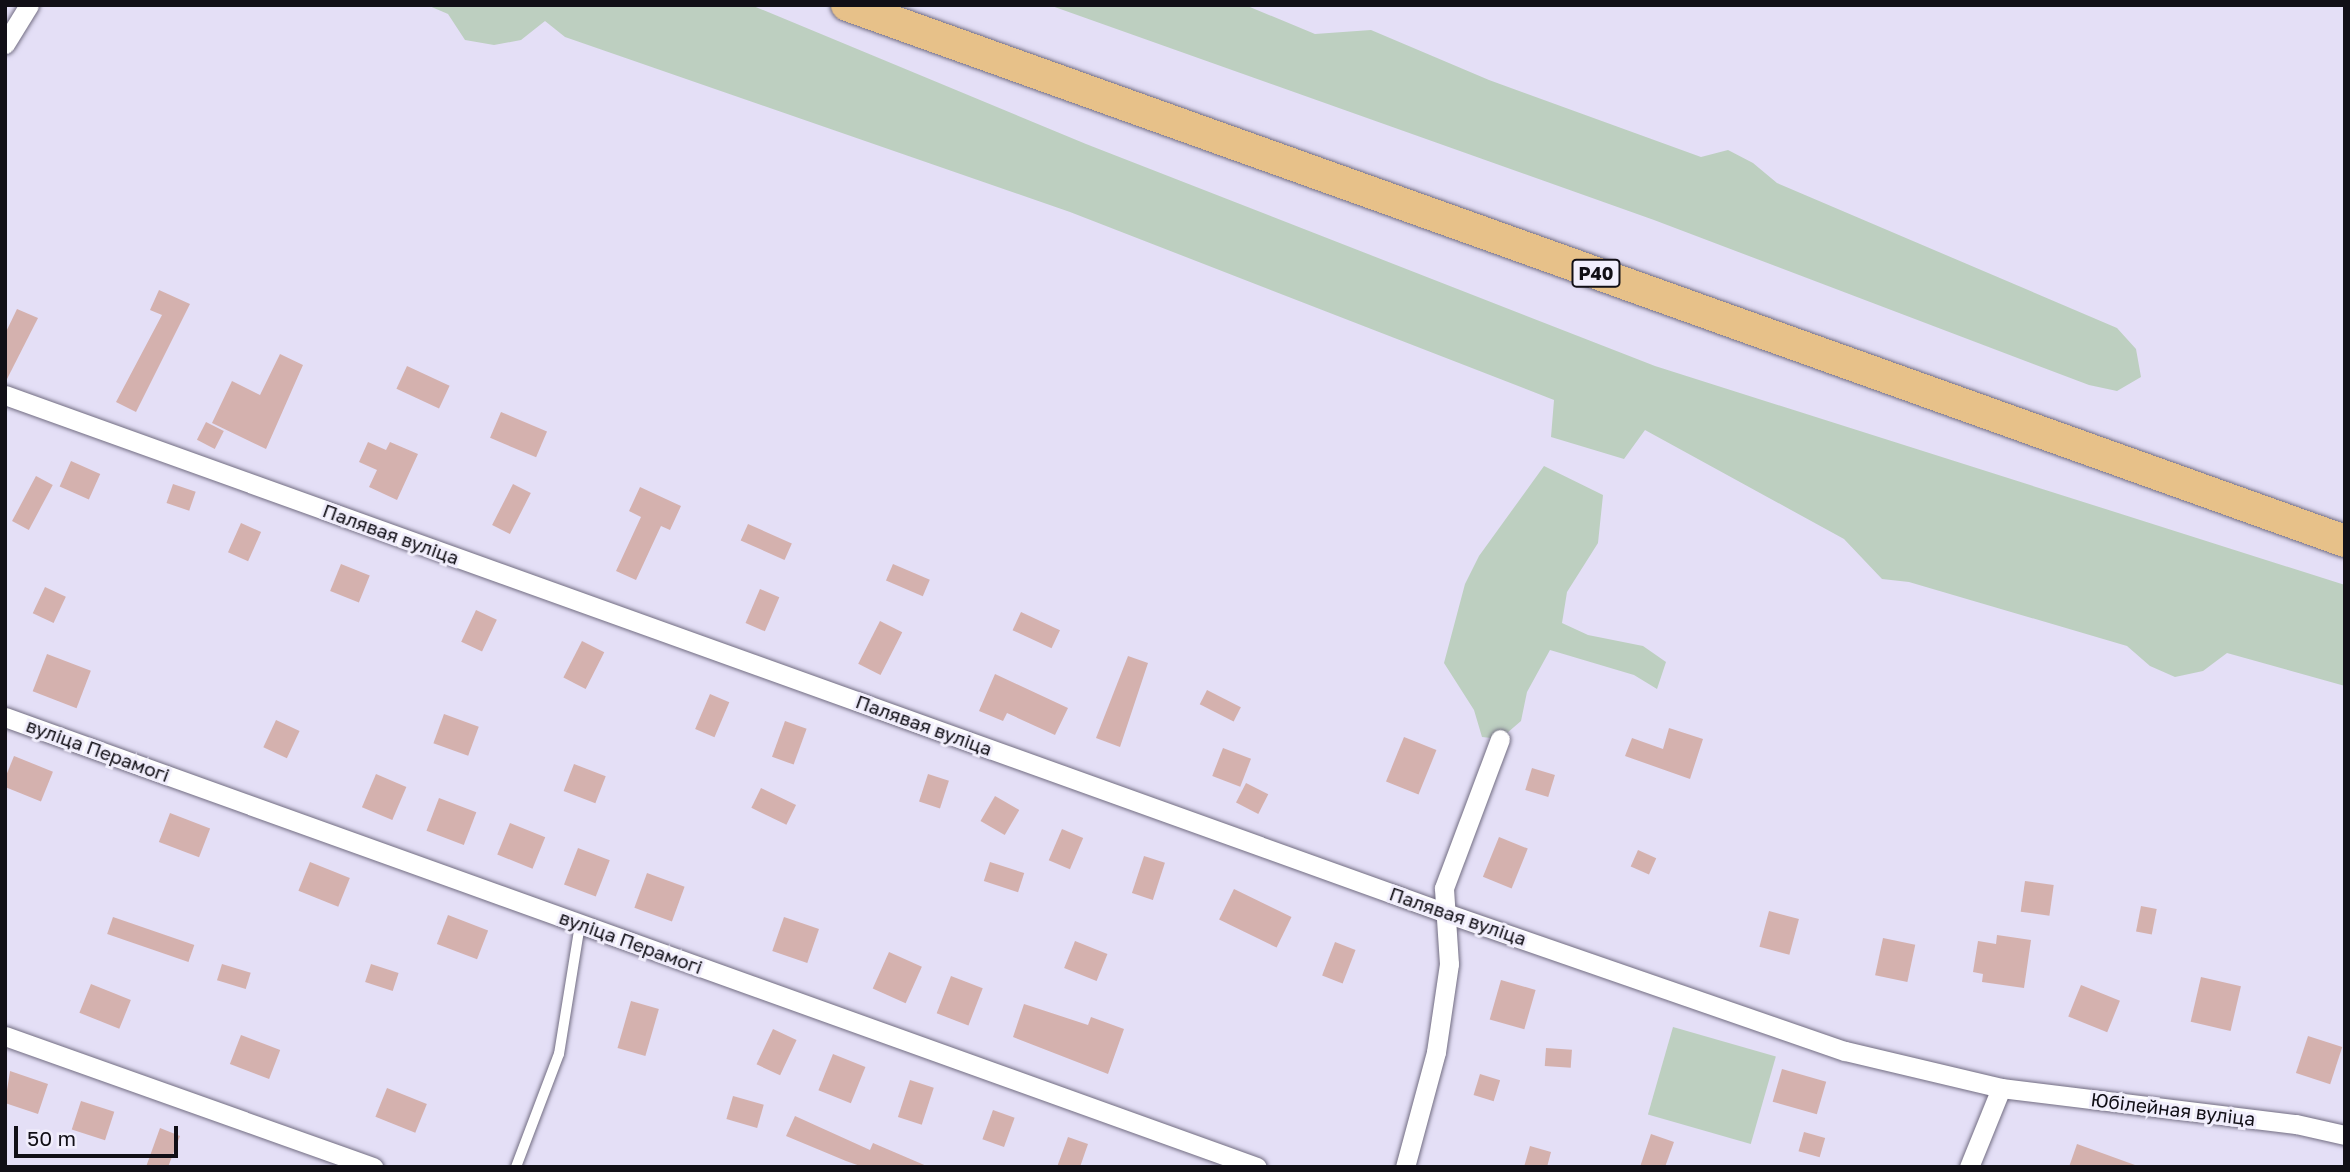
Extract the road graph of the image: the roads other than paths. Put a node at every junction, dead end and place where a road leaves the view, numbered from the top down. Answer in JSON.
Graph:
{"nodes":[{"id":1,"x":29,"y":5,"type":"edge"},
{"id":2,"x":847,"y":5,"type":"edge"},
{"id":3,"x":5,"y":44,"type":"edge"},
{"id":4,"x":5,"y":395,"type":"edge"},
{"id":5,"x":2341,"y":536,"type":"edge"},
{"id":6,"x":5,"y":717,"type":"edge"},
{"id":7,"x":1500,"y":739,"type":"dead end"},
{"id":8,"x":1446,"y":913,"type":"junction"},
{"id":9,"x":580,"y":924,"type":"junction"},
{"id":10,"x":5,"y":1036,"type":"edge"},
{"id":11,"x":2001,"y":1088,"type":"junction"},
{"id":12,"x":2345,"y":1135,"type":"edge"},
{"id":13,"x":373,"y":1167,"type":"edge"},
{"id":14,"x":516,"y":1167,"type":"edge"},
{"id":15,"x":1257,"y":1167,"type":"edge"},
{"id":16,"x":1405,"y":1167,"type":"edge"},
{"id":17,"x":1969,"y":1167,"type":"edge"}],
"edges":[{"from":1,"to":3,"type":"street"},
{"from":2,"to":5,"type":"main road","number":"Р40"},
{"from":4,"to":8,"type":"street","name":"Палявая вуліца"},
{"from":6,"to":9,"type":"street","name":"вуліца Перамогі"},
{"from":7,"to":8,"type":"street"},
{"from":8,"to":11,"type":"street","name":"Палявая вуліца"},
{"from":8,"to":16,"type":"street"},
{"from":9,"to":14,"type":"lane"},
{"from":9,"to":15,"type":"street","name":"вуліца Перамогі"},
{"from":10,"to":13,"type":"street"},
{"from":11,"to":12,"type":"street","name":"Юбілейная вуліца"},
{"from":11,"to":17,"type":"street"}]}
